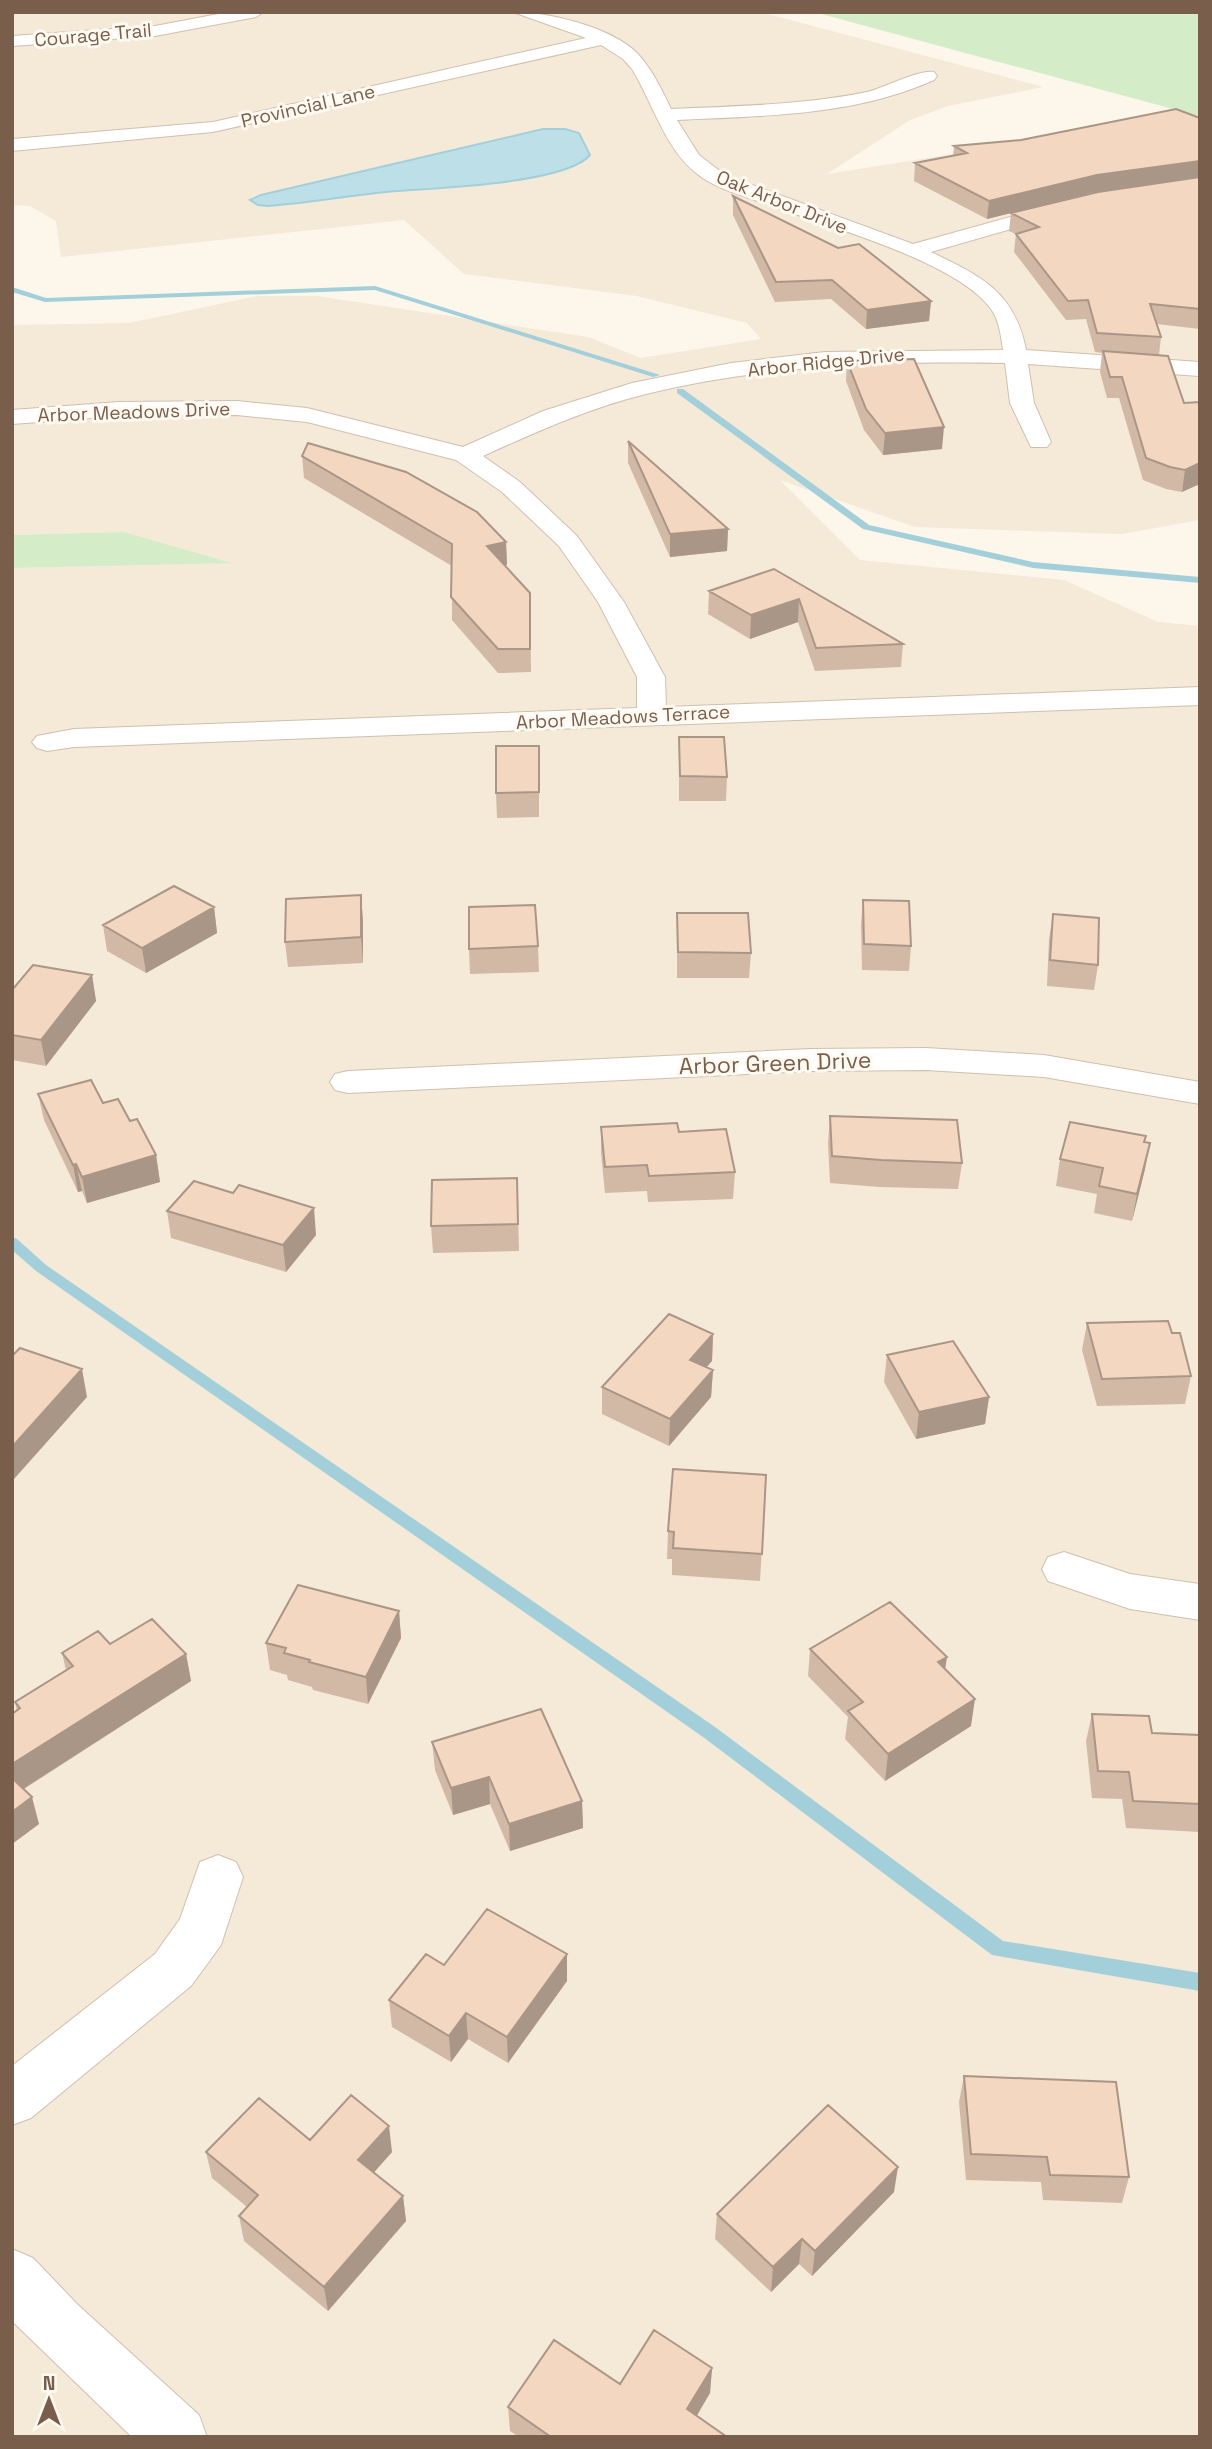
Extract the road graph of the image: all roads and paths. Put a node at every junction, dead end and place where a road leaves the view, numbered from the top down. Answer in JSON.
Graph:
{"nodes":[{"id":1,"x":256,"y":12,"type":"edge"},
{"id":2,"x":522,"y":12,"type":"edge"},
{"id":3,"x":600,"y":40,"type":"junction"},
{"id":4,"x":12,"y":41,"type":"edge"},
{"id":5,"x":928,"y":76,"type":"dead end"},
{"id":6,"x":665,"y":115,"type":"junction"},
{"id":7,"x":12,"y":145,"type":"edge"},
{"id":8,"x":1082,"y":204,"type":"edge"},
{"id":9,"x":911,"y":251,"type":"junction"},
{"id":10,"x":1013,"y":355,"type":"junction"},
{"id":11,"x":1200,"y":369,"type":"edge"},
{"id":12,"x":12,"y":416,"type":"edge"},
{"id":13,"x":1039,"y":442,"type":"dead end"},
{"id":14,"x":465,"y":456,"type":"junction"},
{"id":15,"x":1200,"y":696,"type":"edge"},
{"id":16,"x":652,"y":715,"type":"junction"},
{"id":17,"x":47,"y":742,"type":"dead end"},
{"id":18,"x":348,"y":1082,"type":"dead end"},
{"id":19,"x":1200,"y":1093,"type":"edge"},
{"id":20,"x":1064,"y":1569,"type":"dead end"},
{"id":21,"x":1200,"y":1602,"type":"edge"},
{"id":22,"x":218,"y":1877,"type":"dead end"},
{"id":23,"x":12,"y":2100,"type":"edge"},
{"id":24,"x":12,"y":2278,"type":"edge"},
{"id":25,"x":177,"y":2437,"type":"edge"}],
"edges":[{"from":1,"to":4,"type":"street","name":"Courage Trail"},
{"from":2,"to":3,"type":"street","name":"Oak Arbor Drive"},
{"from":3,"to":6,"type":"street","name":"Oak Arbor Drive"},
{"from":3,"to":7,"type":"street","name":"Provincial Lane"},
{"from":5,"to":6,"type":"street"},
{"from":6,"to":9,"type":"street","name":"Oak Arbor Drive"},
{"from":8,"to":9,"type":"street"},
{"from":9,"to":10,"type":"street","name":"Oak Arbor Drive"},
{"from":10,"to":11,"type":"street","name":"Arbor Ridge Drive"},
{"from":10,"to":13,"type":"street","name":"Oak Arbor Drive"},
{"from":10,"to":14,"type":"street","name":"Arbor Ridge Drive"},
{"from":12,"to":14,"type":"street","name":"Arbor Meadows Drive"},
{"from":14,"to":16,"type":"street","name":"Arbor Meadows Drive"},
{"from":15,"to":16,"type":"street","name":"Arbor Meadows Terrace"},
{"from":16,"to":17,"type":"street","name":"Arbor Meadows Terrace"},
{"from":18,"to":19,"type":"street","name":"Arbor Green Drive"},
{"from":20,"to":21,"type":"street"},
{"from":22,"to":23,"type":"street"},
{"from":24,"to":25,"type":"street"}]}
